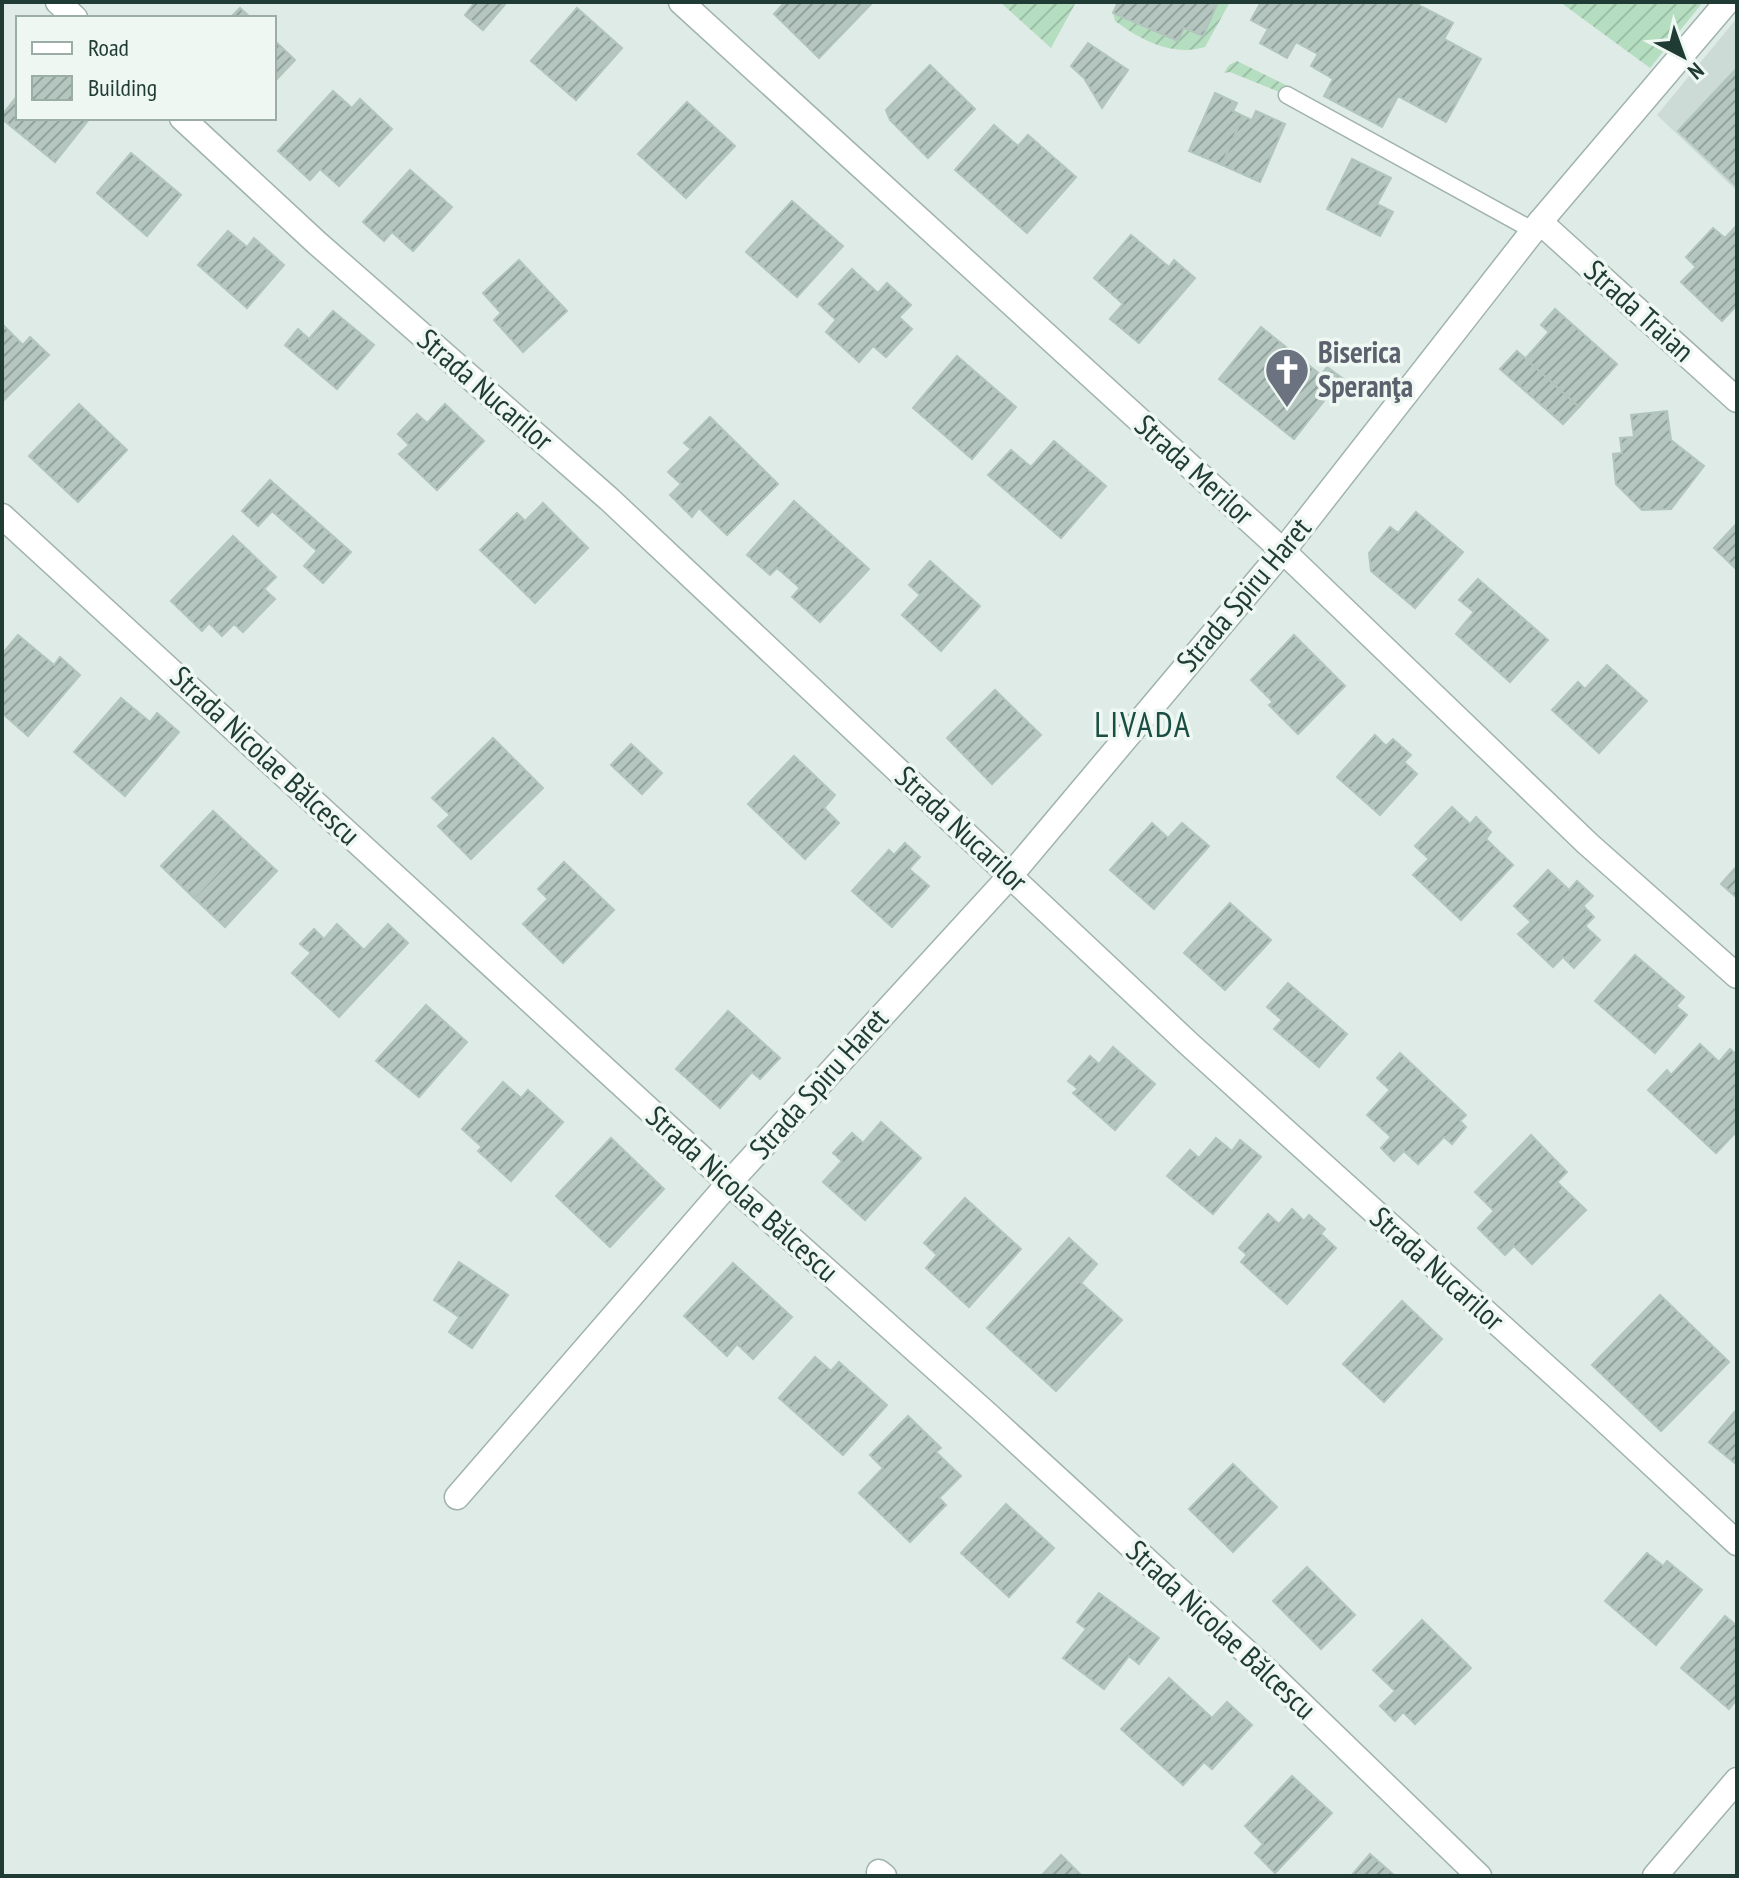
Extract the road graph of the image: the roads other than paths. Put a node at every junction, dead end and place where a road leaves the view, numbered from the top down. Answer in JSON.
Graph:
{"nodes":[{"id":1,"x":58,"y":2,"type":"edge"},
{"id":2,"x":681,"y":2,"type":"edge"},
{"id":3,"x":1727,"y":2,"type":"edge"},
{"id":4,"x":73,"y":16,"type":"edge"},
{"id":5,"x":1287,"y":95,"type":"dead end"},
{"id":6,"x":184,"y":120,"type":"edge"},
{"id":7,"x":1537,"y":227,"type":"junction"},
{"id":8,"x":1737,"y":400,"type":"edge"},
{"id":9,"x":2,"y":516,"type":"edge"},
{"id":10,"x":1283,"y":551,"type":"junction"},
{"id":11,"x":1010,"y":876,"type":"junction"},
{"id":12,"x":1737,"y":976,"type":"edge"},
{"id":13,"x":729,"y":1183,"type":"junction"},
{"id":14,"x":457,"y":1497,"type":"dead end"},
{"id":15,"x":1737,"y":1543,"type":"edge"},
{"id":16,"x":1737,"y":1780,"type":"edge"},
{"id":17,"x":1479,"y":1876,"type":"edge"},
{"id":18,"x":1655,"y":1876,"type":"edge"}],
"edges":[{"from":1,"to":4,"type":"street"},
{"from":2,"to":10,"type":"street","name":"Strada Merilor"},
{"from":3,"to":7,"type":"street","name":"Strada Spiru Haret"},
{"from":5,"to":7,"type":"lane"},
{"from":6,"to":11,"type":"street","name":"Strada Nucarilor"},
{"from":7,"to":8,"type":"street","name":"Strada Traian"},
{"from":7,"to":10,"type":"street","name":"Strada Spiru Haret"},
{"from":9,"to":13,"type":"street","name":"Strada Nicolae Bălcescu"},
{"from":10,"to":11,"type":"street","name":"Strada Spiru Haret"},
{"from":10,"to":12,"type":"street","name":"Strada Merilor"},
{"from":11,"to":13,"type":"street","name":"Strada Spiru Haret"},
{"from":11,"to":15,"type":"street","name":"Strada Nucarilor"},
{"from":13,"to":14,"type":"street","name":"Strada Spiru Haret"},
{"from":13,"to":17,"type":"street","name":"Strada Nicolae Bălcescu"},
{"from":16,"to":18,"type":"street"}]}
